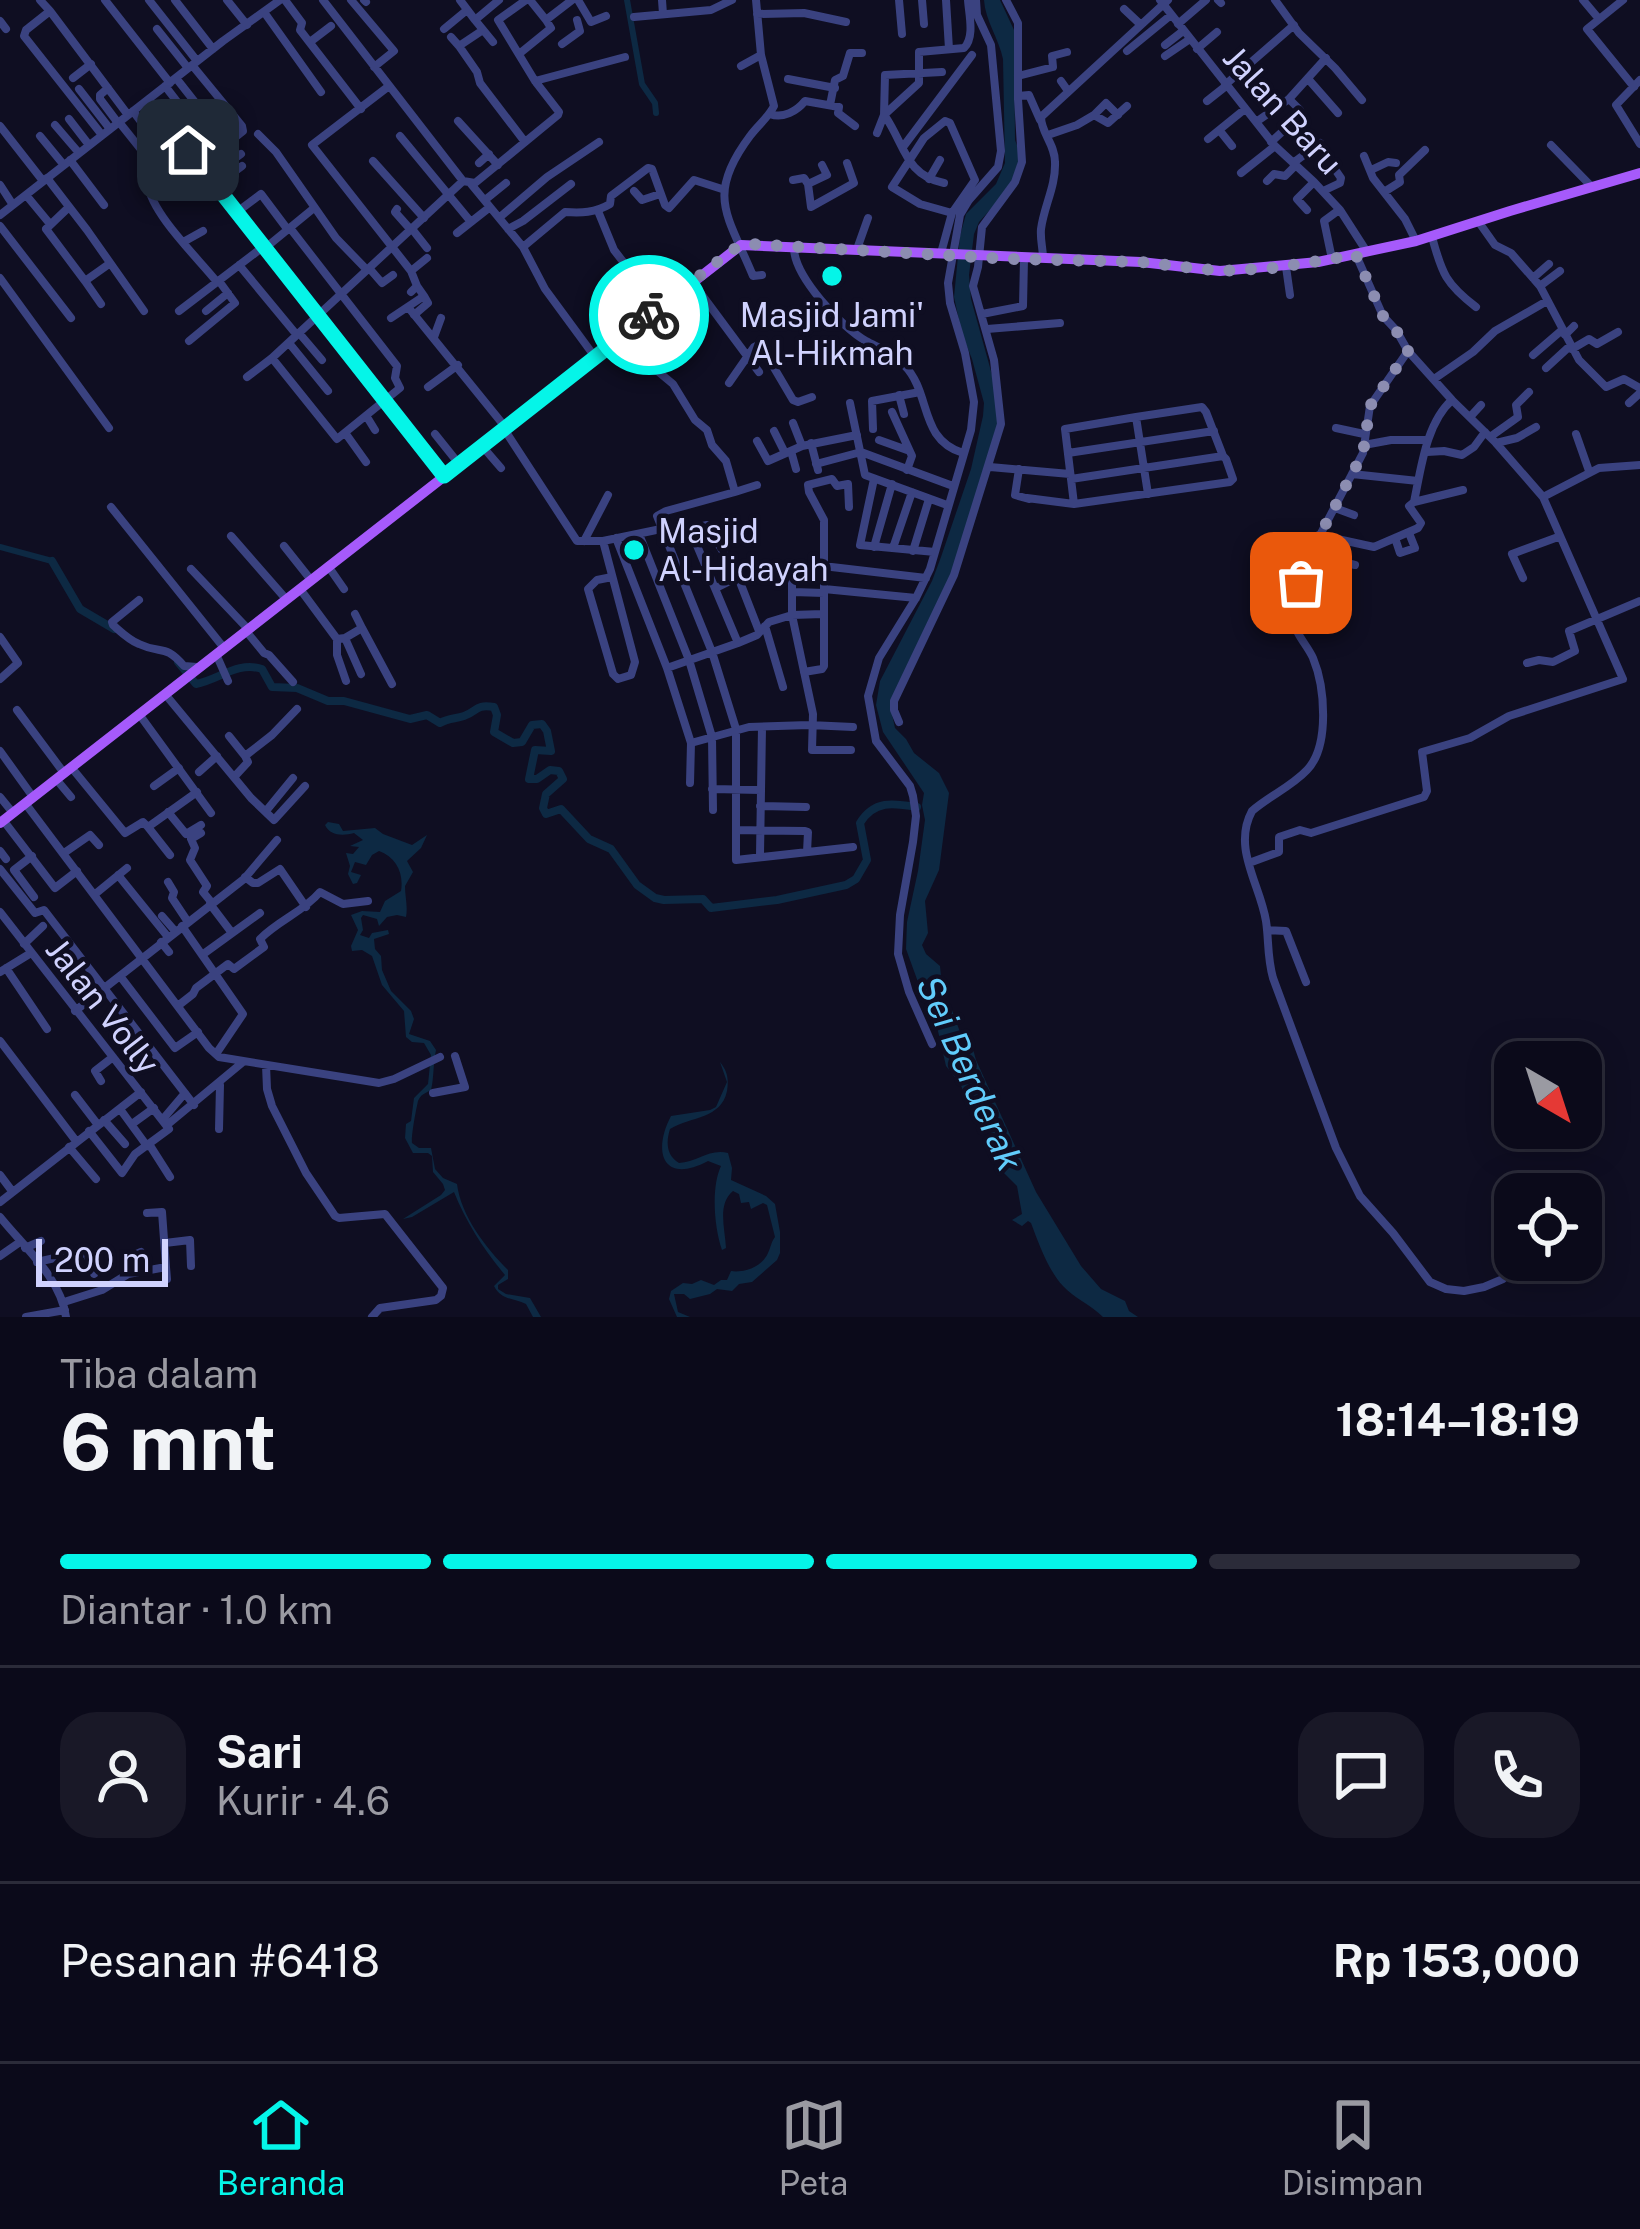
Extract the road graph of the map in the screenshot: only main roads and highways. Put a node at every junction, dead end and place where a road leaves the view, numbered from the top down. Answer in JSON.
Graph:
{"nodes":[{"id":1,"x":1640,"y":173,"type":"edge"},
{"id":2,"x":6,"y":819,"type":"edge"}],
"edges":[{"from":1,"to":2,"type":"main road"}]}
